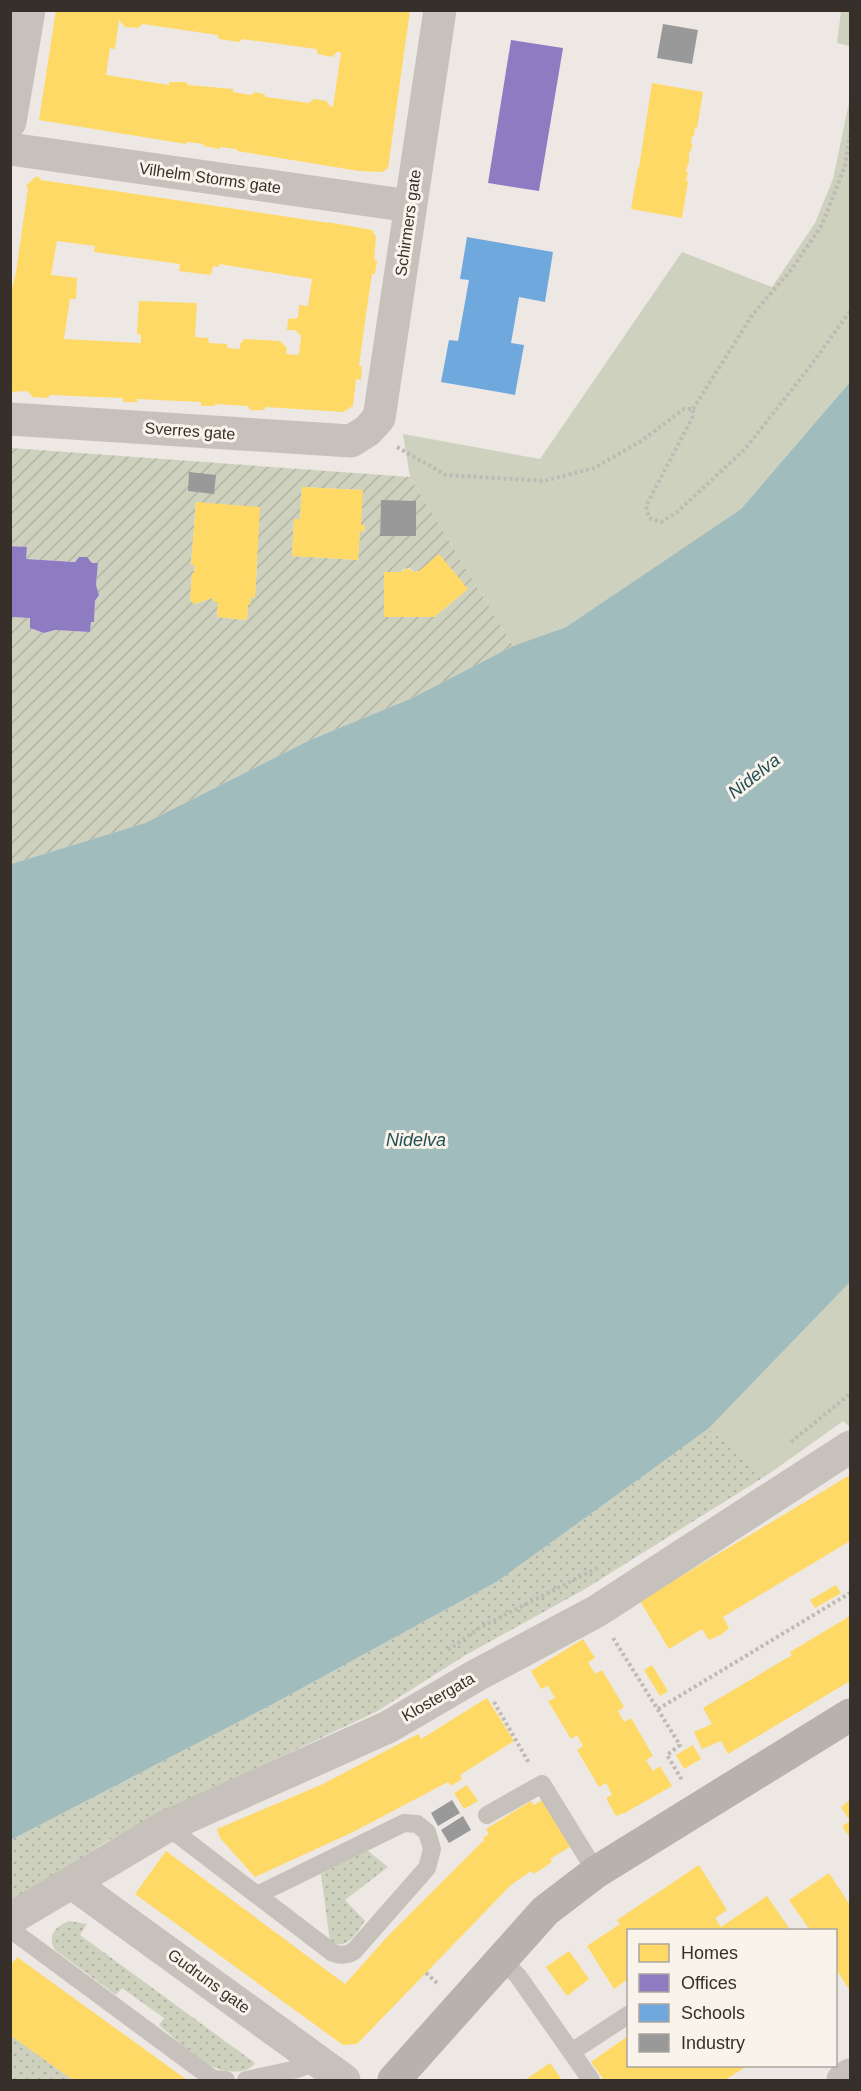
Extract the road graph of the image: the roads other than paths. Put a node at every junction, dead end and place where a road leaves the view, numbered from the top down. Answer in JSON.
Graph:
{"nodes":[{"id":1,"x":28,"y":10,"type":"edge"},
{"id":2,"x":440,"y":10,"type":"edge"},
{"id":3,"x":10,"y":122,"type":"edge"},
{"id":4,"x":10,"y":149,"type":"edge"},
{"id":5,"x":410,"y":206,"type":"junction"},
{"id":6,"x":10,"y":419,"type":"edge"},
{"id":7,"x":367,"y":431,"type":"joint"},
{"id":8,"x":850,"y":1447,"type":"edge"},
{"id":9,"x":850,"y":1715,"type":"edge"},
{"id":10,"x":487,"y":1815,"type":"dead end"},
{"id":11,"x":167,"y":1826,"type":"junction"},
{"id":12,"x":596,"y":1872,"type":"junction"},
{"id":13,"x":72,"y":1883,"type":"junction"},
{"id":14,"x":257,"y":1895,"type":"junction"},
{"id":15,"x":10,"y":1919,"type":"edge"},
{"id":16,"x":10,"y":1929,"type":"edge"},
{"id":17,"x":501,"y":1959,"type":"junction"},
{"id":18,"x":627,"y":2016,"type":"edge"},
{"id":19,"x":573,"y":2051,"type":"junction"},
{"id":20,"x":319,"y":2061,"type":"junction"},
{"id":21,"x":850,"y":2075,"type":"edge"},
{"id":22,"x":226,"y":2080,"type":"edge"},
{"id":23,"x":246,"y":2080,"type":"edge"},
{"id":24,"x":345,"y":2080,"type":"edge"},
{"id":25,"x":394,"y":2080,"type":"edge"},
{"id":26,"x":591,"y":2080,"type":"edge"},
{"id":27,"x":843,"y":2080,"type":"edge"}],
"edges":[{"from":1,"to":3,"type":"street"},
{"from":2,"to":5,"type":"street","name":"Schirmers gate"},
{"from":4,"to":5,"type":"street","name":"Vilhelm Storms gate"},
{"from":5,"to":7,"type":"street","name":"Schirmers gate"},
{"from":6,"to":7,"type":"street","name":"Sverres gate"},
{"from":8,"to":11,"type":"street","name":"Klostergata"},
{"from":9,"to":12,"type":"street"},
{"from":10,"to":12,"type":"lane"},
{"from":11,"to":13,"type":"street","name":"Klostergata"},
{"from":11,"to":14,"type":"lane"},
{"from":12,"to":17,"type":"street"},
{"from":13,"to":15,"type":"street","name":"Klostergata"},
{"from":13,"to":20,"type":"street","name":"Gudruns gate"},
{"from":14,"to":14,"type":"lane"},
{"from":16,"to":22,"type":"lane"},
{"from":17,"to":19,"type":"lane"},
{"from":17,"to":25,"type":"street"},
{"from":18,"to":19,"type":"lane"},
{"from":19,"to":26,"type":"lane"},
{"from":20,"to":23,"type":"lane"},
{"from":20,"to":24,"type":"street","name":"Gudruns gate"},
{"from":21,"to":27,"type":"street"}]}
